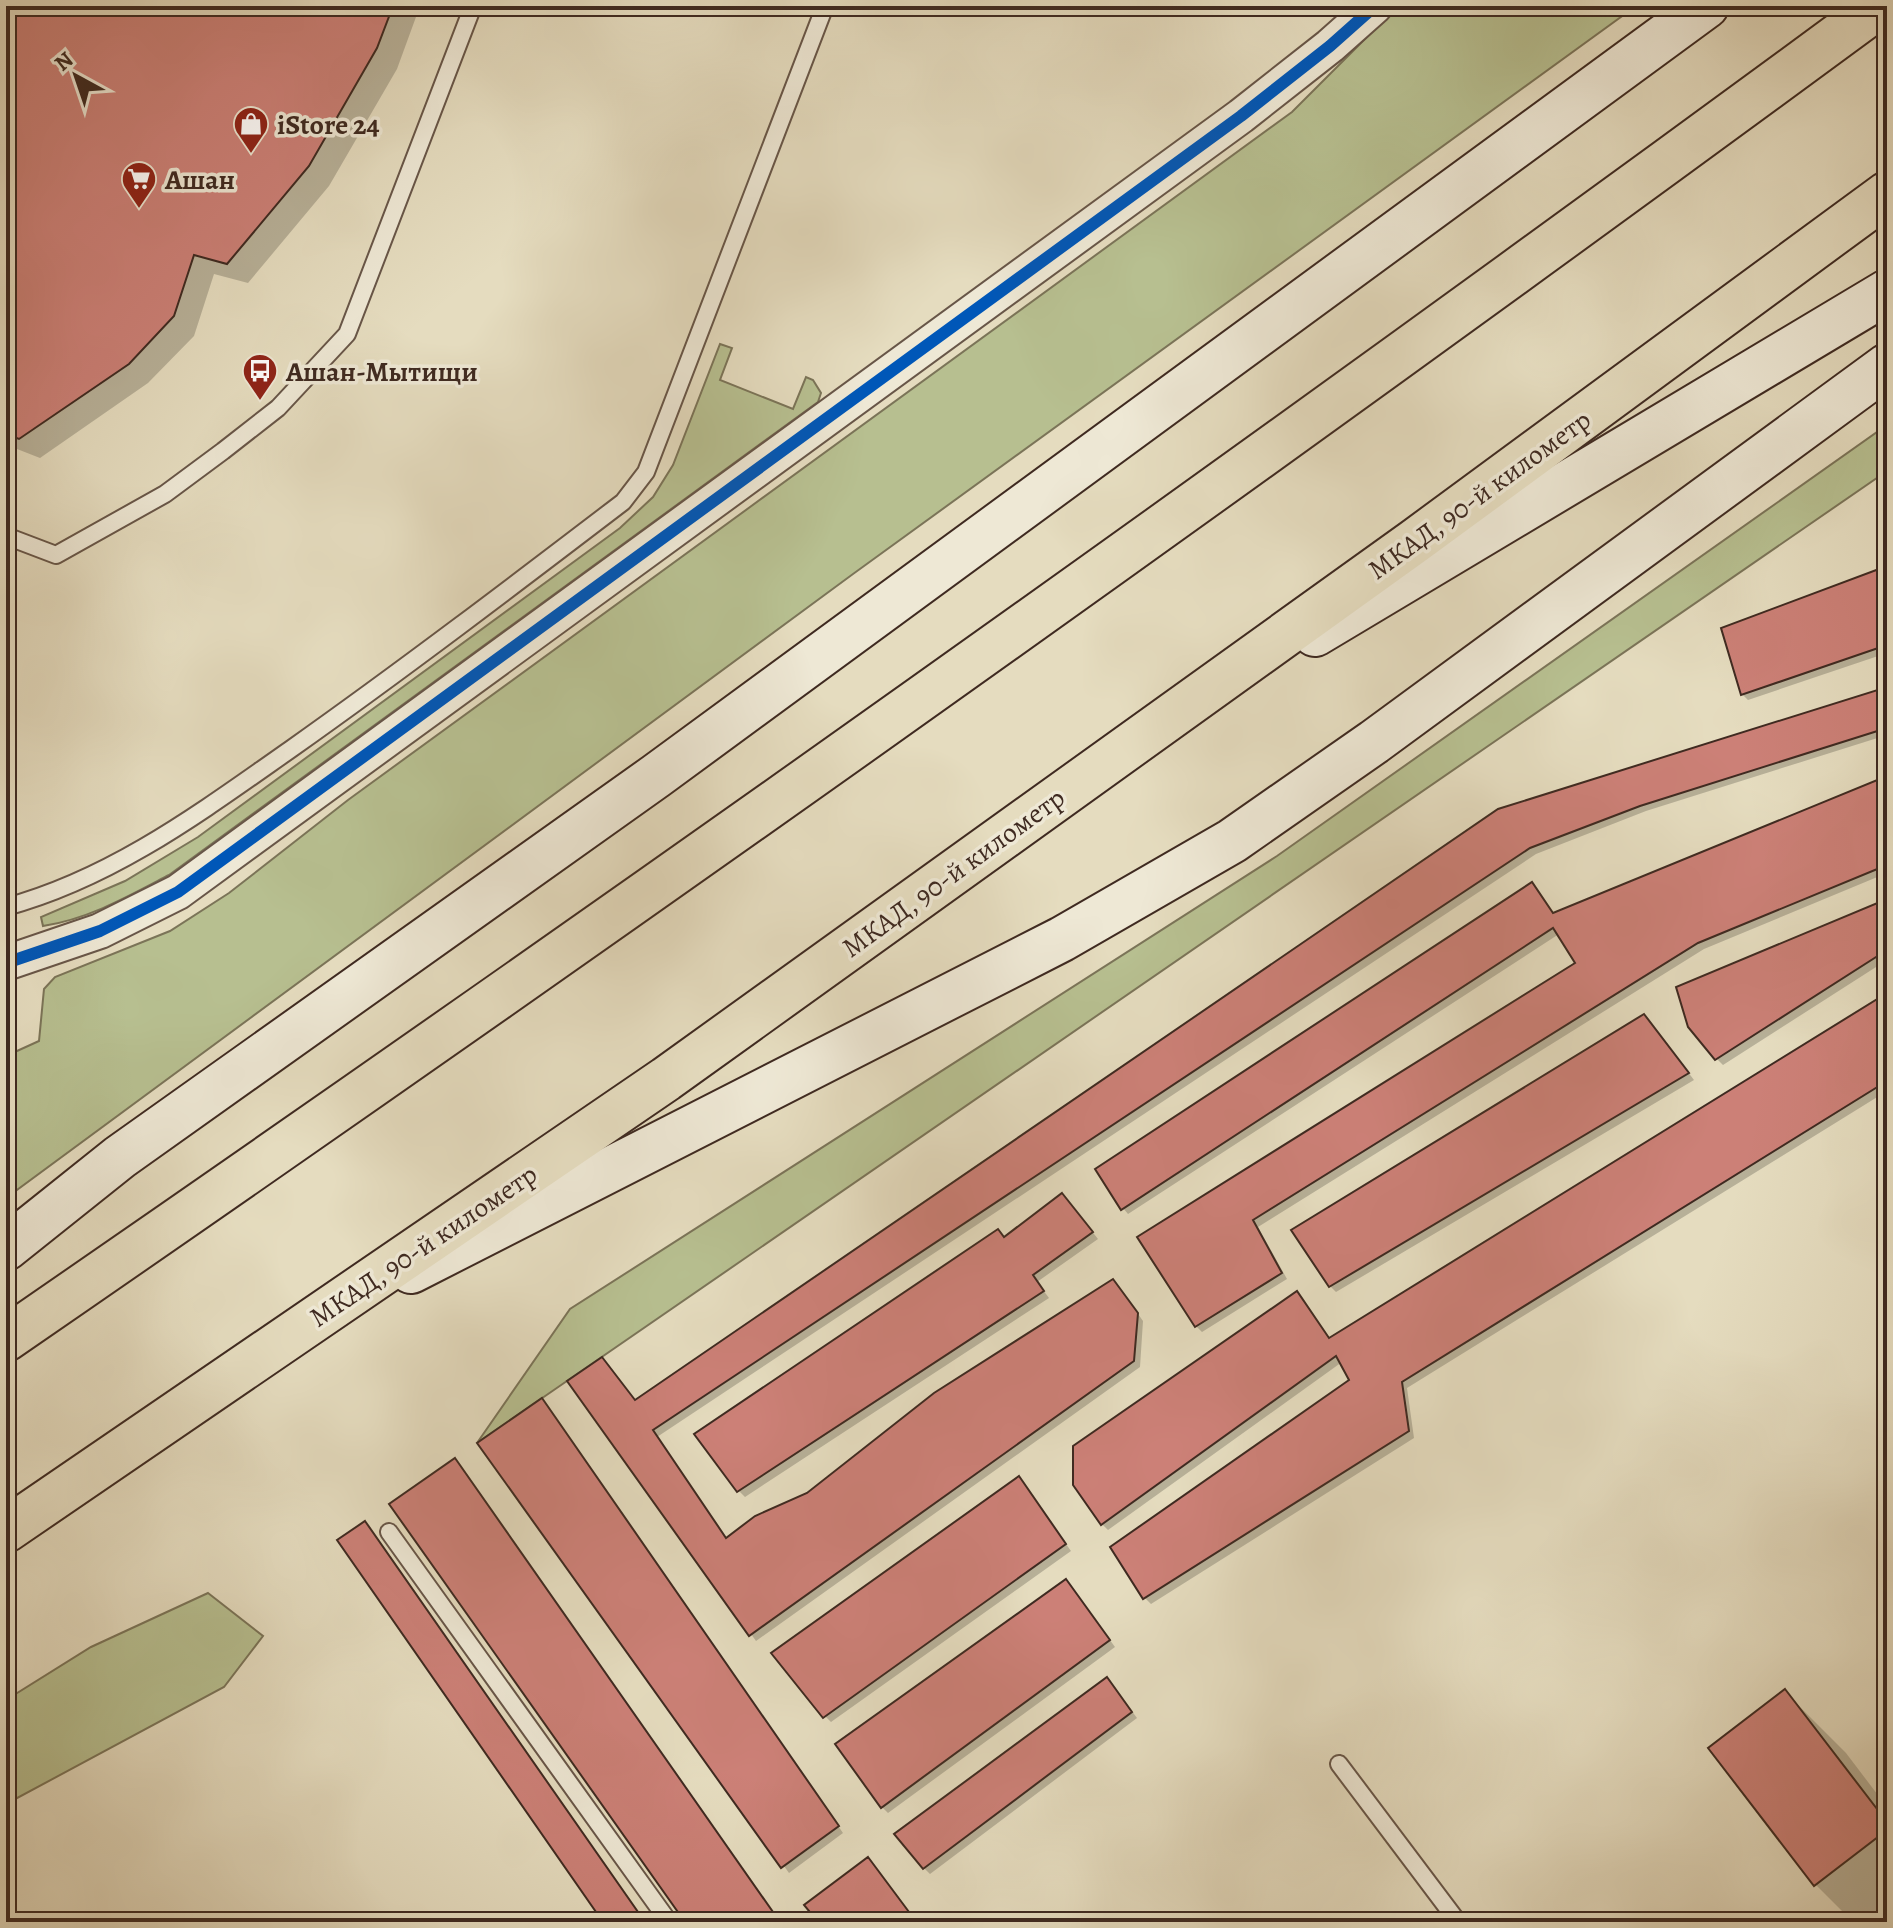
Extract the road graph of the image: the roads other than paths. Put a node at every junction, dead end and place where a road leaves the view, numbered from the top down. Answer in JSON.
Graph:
{"nodes":[{"id":1,"x":473,"y":6,"type":"edge"},
{"id":2,"x":825,"y":6,"type":"edge"},
{"id":3,"x":1375,"y":6,"type":"edge"},
{"id":4,"x":1706,"y":6,"type":"edge"},
{"id":5,"x":1879,"y":6,"type":"edge"},
{"id":6,"x":1887,"y":194,"type":"edge"},
{"id":7,"x":1887,"y":292,"type":"edge"},
{"id":8,"x":1887,"y":366,"type":"edge"},
{"id":9,"x":6,"y":536,"type":"edge"},
{"id":10,"x":1138,"y":740,"type":"junction"},
{"id":11,"x":6,"y":907,"type":"edge"},
{"id":12,"x":6,"y":963,"type":"edge"},
{"id":13,"x":17,"y":1235,"type":"edge"},
{"id":14,"x":309,"y":1322,"type":"junction"},
{"id":15,"x":6,"y":1339,"type":"edge"},
{"id":16,"x":6,"y":1530,"type":"edge"},
{"id":17,"x":389,"y":1532,"type":"dead end"},
{"id":18,"x":1339,"y":1764,"type":"dead end"},
{"id":19,"x":669,"y":1922,"type":"edge"},
{"id":20,"x":1458,"y":1922,"type":"edge"}],
"edges":[{"from":1,"to":9,"type":"lane"},
{"from":2,"to":11,"type":"lane"},
{"from":3,"to":12,"type":"street"},
{"from":4,"to":13,"type":"main road"},
{"from":5,"to":15,"type":"highway"},
{"from":6,"to":10,"type":"highway","name":"МКАД, 90-й километр"},
{"from":7,"to":10,"type":"main road"},
{"from":8,"to":14,"type":"main road"},
{"from":10,"to":14,"type":"highway","name":"МКАД, 90-й километр"},
{"from":14,"to":16,"type":"highway","name":"МКАД, 90-й километр"},
{"from":17,"to":19,"type":"lane"},
{"from":18,"to":20,"type":"lane"}]}
